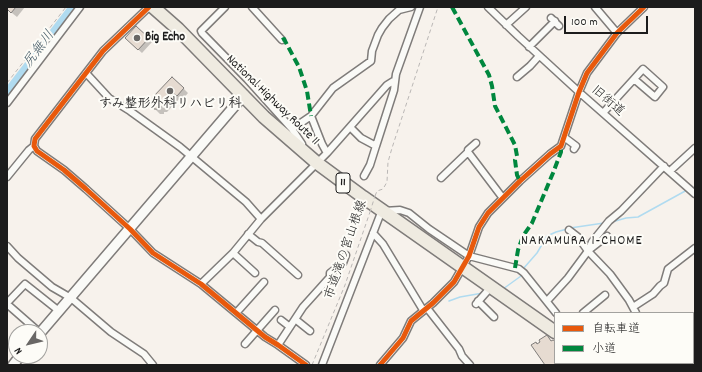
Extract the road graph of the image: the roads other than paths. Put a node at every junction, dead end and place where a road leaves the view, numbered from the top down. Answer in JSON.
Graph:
{"nodes":[{"id":1,"x":80,"y":7,"type":"edge"},
{"id":2,"x":149,"y":7,"type":"edge"},
{"id":3,"x":153,"y":7,"type":"edge"},
{"id":4,"x":225,"y":7,"type":"edge"},
{"id":5,"x":252,"y":7,"type":"edge"},
{"id":6,"x":410,"y":7,"type":"edge"},
{"id":7,"x":420,"y":7,"type":"edge"},
{"id":8,"x":488,"y":7,"type":"edge"},
{"id":9,"x":526,"y":7,"type":"edge"},
{"id":10,"x":595,"y":7,"type":"edge"},
{"id":11,"x":644,"y":7,"type":"edge"},
{"id":12,"x":394,"y":9,"type":"edge"},
{"id":13,"x":555,"y":22,"type":"dead end"},
{"id":14,"x":506,"y":25,"type":"junction"},
{"id":15,"x":540,"y":25,"type":"dead end"},
{"id":16,"x":545,"y":31,"type":"junction"},
{"id":17,"x":617,"y":33,"type":"junction"},
{"id":18,"x":282,"y":40,"type":"dead end"},
{"id":19,"x":529,"y":47,"type":"junction"},
{"id":20,"x":539,"y":56,"type":"junction"},
{"id":21,"x":86,"y":73,"type":"junction"},
{"id":22,"x":517,"y":77,"type":"dead end"},
{"id":23,"x":634,"y":79,"type":"junction"},
{"id":24,"x":395,"y":80,"type":"junction"},
{"id":25,"x":579,"y":92,"type":"junction"},
{"id":26,"x":244,"y":95,"type":"junction"},
{"id":27,"x":7,"y":103,"type":"edge"},
{"id":28,"x":603,"y":113,"type":"junction"},
{"id":29,"x":311,"y":116,"type":"junction"},
{"id":30,"x":350,"y":126,"type":"junction"},
{"id":31,"x":292,"y":130,"type":"junction"},
{"id":32,"x":564,"y":137,"type":"junction"},
{"id":33,"x":476,"y":143,"type":"dead end"},
{"id":34,"x":34,"y":146,"type":"junction"},
{"id":35,"x":376,"y":146,"type":"junction"},
{"id":36,"x":695,"y":148,"type":"edge"},
{"id":37,"x":301,"y":149,"type":"junction"},
{"id":38,"x":574,"y":149,"type":"dead end"},
{"id":39,"x":468,"y":152,"type":"junction"},
{"id":40,"x":327,"y":153,"type":"junction"},
{"id":41,"x":191,"y":156,"type":"junction"},
{"id":42,"x":318,"y":164,"type":"junction"},
{"id":43,"x":664,"y":166,"type":"junction"},
{"id":44,"x":670,"y":171,"type":"junction"},
{"id":45,"x":364,"y":176,"type":"dead end"},
{"id":46,"x":7,"y":177,"type":"edge"},
{"id":47,"x":441,"y":178,"type":"dead end"},
{"id":48,"x":695,"y":194,"type":"edge"},
{"id":49,"x":502,"y":197,"type":"junction"},
{"id":50,"x":378,"y":211,"type":"junction"},
{"id":51,"x":261,"y":219,"type":"junction"},
{"id":52,"x":130,"y":229,"type":"junction"},
{"id":53,"x":569,"y":230,"type":"dead end"},
{"id":54,"x":373,"y":232,"type":"junction"},
{"id":55,"x":248,"y":234,"type":"junction"},
{"id":56,"x":607,"y":236,"type":"dead end"},
{"id":57,"x":7,"y":246,"type":"edge"},
{"id":58,"x":695,"y":248,"type":"edge"},
{"id":59,"x":588,"y":251,"type":"junction"},
{"id":60,"x":233,"y":253,"type":"junction"},
{"id":61,"x":346,"y":255,"type":"dead end"},
{"id":62,"x":469,"y":256,"type":"junction"},
{"id":63,"x":463,"y":268,"type":"junction"},
{"id":64,"x":255,"y":273,"type":"dead end"},
{"id":65,"x":298,"y":275,"type":"dead end"},
{"id":66,"x":264,"y":282,"type":"dead end"},
{"id":67,"x":201,"y":284,"type":"junction"},
{"id":68,"x":487,"y":291,"type":"junction"},
{"id":69,"x":605,"y":295,"type":"dead end"},
{"id":70,"x":71,"y":298,"type":"junction"},
{"id":71,"x":547,"y":300,"type":"junction"},
{"id":72,"x":7,"y":303,"type":"edge"},
{"id":73,"x":425,"y":309,"type":"junction"},
{"id":74,"x":275,"y":310,"type":"dead end"},
{"id":75,"x":634,"y":310,"type":"edge"},
{"id":76,"x":59,"y":311,"type":"junction"},
{"id":77,"x":237,"y":312,"type":"junction"},
{"id":78,"x":555,"y":312,"type":"edge"},
{"id":79,"x":584,"y":312,"type":"edge"},
{"id":80,"x":494,"y":317,"type":"dead end"},
{"id":81,"x":295,"y":319,"type":"junction"},
{"id":82,"x":281,"y":320,"type":"dead end"},
{"id":83,"x":30,"y":324,"type":"edge"},
{"id":84,"x":48,"y":324,"type":"edge"},
{"id":85,"x":290,"y":327,"type":"junction"},
{"id":86,"x":258,"y":330,"type":"junction"},
{"id":87,"x":310,"y":331,"type":"dead end"},
{"id":88,"x":554,"y":331,"type":"edge"},
{"id":89,"x":245,"y":344,"type":"dead end"},
{"id":90,"x":278,"y":344,"type":"junction"},
{"id":91,"x":153,"y":365,"type":"edge"},
{"id":92,"x":306,"y":365,"type":"edge"},
{"id":93,"x":322,"y":365,"type":"edge"},
{"id":94,"x":380,"y":365,"type":"edge"},
{"id":95,"x":470,"y":365,"type":"edge"}],
"edges":[{"from":1,"to":27,"type":"street"},
{"from":2,"to":21,"type":"street"},
{"from":3,"to":26,"type":"highway","name":"National Highway Route 11","number":"11"},
{"from":4,"to":31,"type":"street"},
{"from":5,"to":18,"type":"street"},
{"from":6,"to":12,"type":"street"},
{"from":7,"to":24,"type":"street"},
{"from":8,"to":14,"type":"street","name":"旧街道"},
{"from":9,"to":14,"type":"street"},
{"from":10,"to":17,"type":"street"},
{"from":11,"to":17,"type":"street"},
{"from":12,"to":29,"type":"street"},
{"from":13,"to":16,"type":"street"},
{"from":14,"to":19,"type":"street","name":"旧街道"},
{"from":15,"to":16,"type":"street"},
{"from":16,"to":19,"type":"street"},
{"from":17,"to":25,"type":"street"},
{"from":19,"to":20,"type":"street","name":"旧街道"},
{"from":20,"to":22,"type":"street"},
{"from":20,"to":25,"type":"street","name":"旧街道"},
{"from":21,"to":34,"type":"street"},
{"from":21,"to":41,"type":"street"},
{"from":23,"to":23,"type":"street"},
{"from":23,"to":28,"type":"street"},
{"from":24,"to":30,"type":"street"},
{"from":24,"to":35,"type":"street"},
{"from":25,"to":28,"type":"street","name":"旧街道"},
{"from":25,"to":32,"type":"street"},
{"from":26,"to":37,"type":"highway","name":"National Highway Route 11","number":"11"},
{"from":26,"to":41,"type":"street"},
{"from":28,"to":43,"type":"street","name":"旧街道"},
{"from":29,"to":31,"type":"street"},
{"from":29,"to":40,"type":"street"},
{"from":30,"to":35,"type":"street"},
{"from":30,"to":40,"type":"street"},
{"from":31,"to":37,"type":"street"},
{"from":32,"to":38,"type":"street"},
{"from":32,"to":49,"type":"street"},
{"from":33,"to":39,"type":"street"},
{"from":34,"to":46,"type":"street"},
{"from":34,"to":52,"type":"street"},
{"from":35,"to":45,"type":"street"},
{"from":36,"to":44,"type":"street"},
{"from":37,"to":42,"type":"highway","name":"National Highway Route 11","number":"11"},
{"from":39,"to":47,"type":"street"},
{"from":39,"to":49,"type":"street"},
{"from":40,"to":42,"type":"street"},
{"from":41,"to":51,"type":"street"},
{"from":41,"to":52,"type":"street"},
{"from":42,"to":50,"type":"highway","name":"National Highway Route 11","number":"11"},
{"from":42,"to":51,"type":"street"},
{"from":43,"to":44,"type":"street","name":"旧街道"},
{"from":43,"to":59,"type":"street"},
{"from":44,"to":48,"type":"street","name":"旧街道"},
{"from":49,"to":62,"type":"street"},
{"from":50,"to":54,"type":"street"},
{"from":50,"to":62,"type":"street"},
{"from":50,"to":63,"type":"highway","name":"National Highway Route 11","number":"11"},
{"from":51,"to":55,"type":"street"},
{"from":52,"to":67,"type":"street"},
{"from":52,"to":70,"type":"street"},
{"from":53,"to":59,"type":"street"},
{"from":54,"to":73,"type":"street"},
{"from":54,"to":93,"type":"street"},
{"from":55,"to":60,"type":"street"},
{"from":55,"to":65,"type":"street"},
{"from":56,"to":59,"type":"street"},
{"from":57,"to":70,"type":"street"},
{"from":58,"to":75,"type":"street"},
{"from":59,"to":71,"type":"street"},
{"from":59,"to":75,"type":"street"},
{"from":60,"to":64,"type":"street"},
{"from":60,"to":67,"type":"street"},
{"from":61,"to":81,"type":"street"},
{"from":62,"to":63,"type":"street"},
{"from":62,"to":71,"type":"street"},
{"from":63,"to":68,"type":"highway","name":"National Highway Route 11","number":"11"},
{"from":63,"to":73,"type":"street"},
{"from":66,"to":77,"type":"street"},
{"from":67,"to":77,"type":"street"},
{"from":68,"to":80,"type":"street"},
{"from":68,"to":88,"type":"highway","name":"National Highway Route 11","number":"11"},
{"from":69,"to":79,"type":"street"},
{"from":70,"to":76,"type":"street"},
{"from":70,"to":91,"type":"street"},
{"from":71,"to":78,"type":"street"},
{"from":72,"to":76,"type":"street"},
{"from":72,"to":83,"type":"street"},
{"from":73,"to":94,"type":"street"},
{"from":73,"to":95,"type":"street"},
{"from":74,"to":86,"type":"street"},
{"from":76,"to":84,"type":"street"},
{"from":77,"to":86,"type":"street"},
{"from":81,"to":85,"type":"street"},
{"from":81,"to":87,"type":"street"},
{"from":82,"to":85,"type":"street"},
{"from":85,"to":90,"type":"street"},
{"from":86,"to":89,"type":"street"},
{"from":86,"to":90,"type":"street"},
{"from":90,"to":92,"type":"street"}]}
